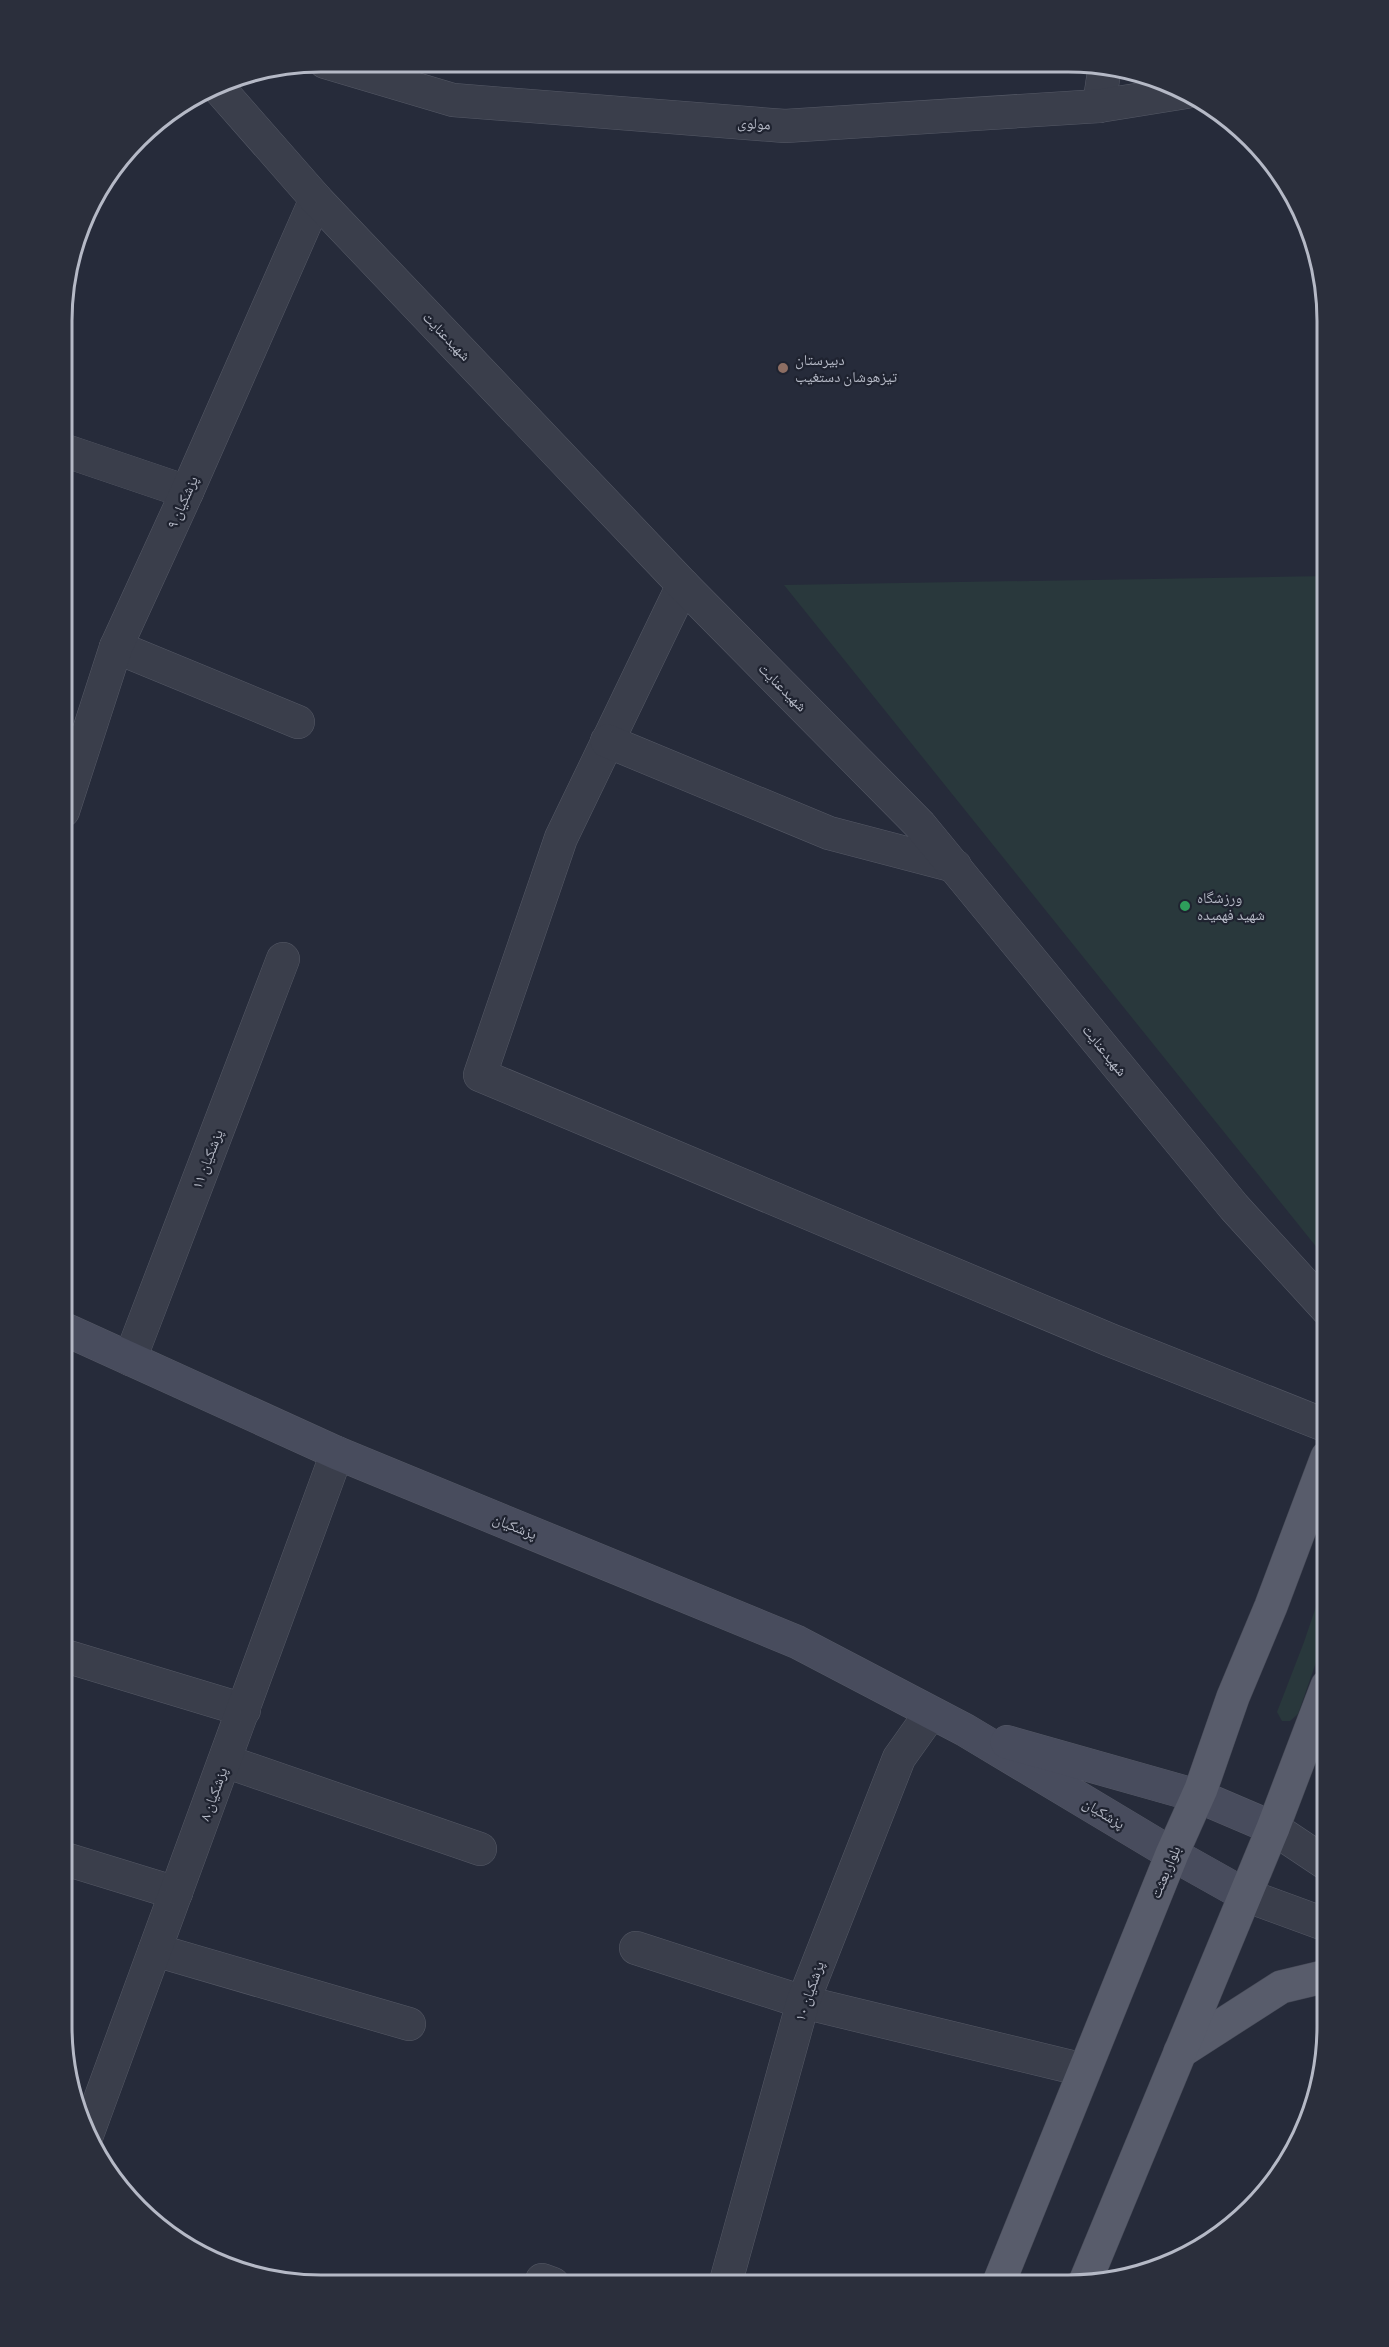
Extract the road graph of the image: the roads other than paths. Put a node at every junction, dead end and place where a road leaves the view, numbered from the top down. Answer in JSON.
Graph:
{"nodes":[{"id":1,"x":359,"y":72,"type":"edge"},
{"id":2,"x":1104,"y":74,"type":"edge"},
{"id":3,"x":223,"y":93,"type":"edge"},
{"id":4,"x":1170,"y":94,"type":"edge"},
{"id":5,"x":1099,"y":106,"type":"junction"},
{"id":6,"x":316,"y":199,"type":"junction"},
{"id":7,"x":72,"y":453,"type":"edge"},
{"id":8,"x":187,"y":492,"type":"junction"},
{"id":9,"x":682,"y":585,"type":"junction"},
{"id":10,"x":116,"y":647,"type":"junction"},
{"id":11,"x":298,"y":722,"type":"dead end"},
{"id":12,"x":607,"y":741,"type":"junction"},
{"id":13,"x":72,"y":783,"type":"edge"},
{"id":14,"x":954,"y":866,"type":"junction"},
{"id":15,"x":283,"y":959,"type":"dead end"},
{"id":16,"x":1317,"y":1298,"type":"edge"},
{"id":17,"x":72,"y":1333,"type":"edge"},
{"id":18,"x":130,"y":1359,"type":"junction"},
{"id":19,"x":1317,"y":1422,"type":"edge"},
{"id":20,"x":337,"y":1452,"type":"junction"},
{"id":21,"x":1317,"y":1484,"type":"edge"},
{"id":22,"x":72,"y":1658,"type":"edge"},
{"id":23,"x":244,"y":1710,"type":"junction"},
{"id":24,"x":932,"y":1713,"type":"junction"},
{"id":25,"x":1317,"y":1714,"type":"edge"},
{"id":26,"x":965,"y":1730,"type":"junction"},
{"id":27,"x":1311,"y":1730,"type":"junction"},
{"id":28,"x":1317,"y":1741,"type":"edge"},
{"id":29,"x":225,"y":1761,"type":"junction"},
{"id":30,"x":1198,"y":1796,"type":"junction"},
{"id":31,"x":1273,"y":1828,"type":"junction"},
{"id":32,"x":480,"y":1849,"type":"dead end"},
{"id":33,"x":1172,"y":1854,"type":"junction"},
{"id":34,"x":1317,"y":1857,"type":"edge"},
{"id":35,"x":72,"y":1861,"type":"edge"},
{"id":36,"x":176,"y":1893,"type":"junction"},
{"id":37,"x":1245,"y":1895,"type":"junction"},
{"id":38,"x":1317,"y":1921,"type":"edge"},
{"id":39,"x":636,"y":1948,"type":"dead end"},
{"id":40,"x":155,"y":1950,"type":"junction"},
{"id":41,"x":1317,"y":1979,"type":"edge"},
{"id":42,"x":804,"y":2002,"type":"junction"},
{"id":43,"x":409,"y":2024,"type":"dead end"},
{"id":44,"x":1180,"y":2052,"type":"junction"},
{"id":45,"x":1084,"y":2070,"type":"junction"},
{"id":46,"x":92,"y":2122,"type":"edge"},
{"id":47,"x":1088,"y":2274,"type":"edge"},
{"id":48,"x":728,"y":2275,"type":"edge"},
{"id":49,"x":1002,"y":2275,"type":"edge"}],
"edges":[{"from":1,"to":5,"type":"street","name":"مولوی"},
{"from":2,"to":5,"type":"street"},
{"from":3,"to":6,"type":"street","name":"شهیدعنایت"},
{"from":4,"to":5,"type":"street","name":"مولوی"},
{"from":6,"to":8,"type":"street","name":"پزشکیان ۹"},
{"from":6,"to":9,"type":"street","name":"شهیدعنایت"},
{"from":7,"to":8,"type":"street"},
{"from":8,"to":10,"type":"street","name":"پزشکیان ۹"},
{"from":9,"to":12,"type":"street"},
{"from":9,"to":14,"type":"street","name":"شهیدعنایت"},
{"from":10,"to":11,"type":"street"},
{"from":10,"to":13,"type":"street","name":"پزشکیان ۹"},
{"from":12,"to":14,"type":"street"},
{"from":12,"to":19,"type":"street"},
{"from":14,"to":16,"type":"street","name":"شهیدعنایت"},
{"from":15,"to":18,"type":"street","name":"پزشکیان ۱۱"},
{"from":17,"to":18,"type":"main road","name":"پزشکیان"},
{"from":18,"to":20,"type":"main road","name":"پزشکیان"},
{"from":20,"to":23,"type":"street","name":"پزشکیان ۸"},
{"from":20,"to":24,"type":"main road","name":"پزشکیان"},
{"from":21,"to":30,"type":"main road","name":"بلوار بعثت"},
{"from":22,"to":23,"type":"street"},
{"from":23,"to":29,"type":"street","name":"پزشکیان ۸"},
{"from":24,"to":26,"type":"main road","name":"پزشکیان"},
{"from":24,"to":42,"type":"street","name":"پزشکیان ۱۰"},
{"from":25,"to":27,"type":"main road"},
{"from":26,"to":30,"type":"main road","name":"پزشکیان"},
{"from":26,"to":33,"type":"main road","name":"پزشکیان"},
{"from":27,"to":28,"type":"main road"},
{"from":27,"to":31,"type":"main road"},
{"from":29,"to":32,"type":"street"},
{"from":29,"to":36,"type":"street","name":"پزشکیان ۸"},
{"from":30,"to":31,"type":"main road","name":"پزشکیان"},
{"from":30,"to":33,"type":"main road","name":"بلوار بعثت"},
{"from":31,"to":34,"type":"street"},
{"from":31,"to":37,"type":"main road"},
{"from":33,"to":37,"type":"main road","name":"پزشکیان"},
{"from":33,"to":45,"type":"main road","name":"بلوار بعثت"},
{"from":35,"to":36,"type":"street"},
{"from":36,"to":40,"type":"street","name":"پزشکیان ۸"},
{"from":37,"to":38,"type":"street"},
{"from":37,"to":44,"type":"main road"},
{"from":39,"to":42,"type":"street"},
{"from":40,"to":43,"type":"street"},
{"from":40,"to":46,"type":"street","name":"پزشکیان ۸"},
{"from":41,"to":44,"type":"main road"},
{"from":42,"to":45,"type":"street"},
{"from":42,"to":48,"type":"street","name":"پزشکیان ۱۰"},
{"from":44,"to":47,"type":"main road"},
{"from":45,"to":49,"type":"main road","name":"بلوار بعثت"}]}
